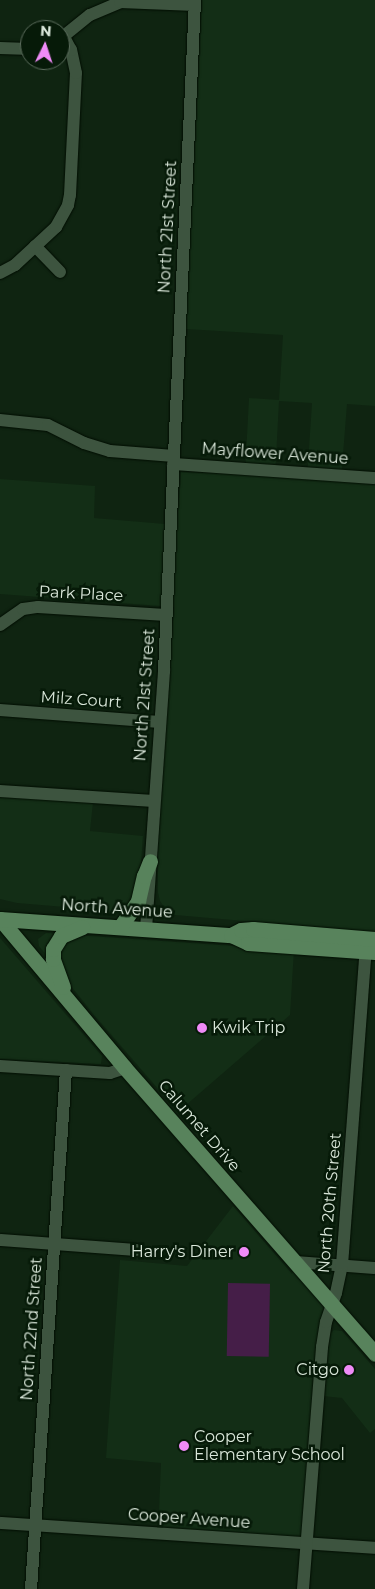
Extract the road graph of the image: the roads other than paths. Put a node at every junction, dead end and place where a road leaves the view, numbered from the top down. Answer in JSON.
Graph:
{"nodes":[{"id":1,"x":195,"y":2,"type":"edge"},
{"id":2,"x":70,"y":31,"type":"edge"},
{"id":3,"x":0,"y":48,"type":"edge"},
{"id":4,"x":20,"y":49,"type":"edge"},
{"id":5,"x":70,"y":49,"type":"edge"},
{"id":6,"x":35,"y":246,"type":"junction"},
{"id":7,"x":60,"y":272,"type":"dead end"},
{"id":8,"x":0,"y":273,"type":"edge"},
{"id":9,"x":0,"y":420,"type":"edge"},
{"id":10,"x":174,"y":460,"type":"junction"},
{"id":11,"x":375,"y":478,"type":"edge"},
{"id":12,"x":166,"y":615,"type":"junction"},
{"id":13,"x":0,"y":625,"type":"edge"},
{"id":14,"x":0,"y":710,"type":"edge"},
{"id":15,"x":160,"y":722,"type":"junction"},
{"id":16,"x":0,"y":791,"type":"edge"},
{"id":17,"x":154,"y":801,"type":"junction"},
{"id":18,"x":150,"y":862,"type":"junction"},
{"id":19,"x":0,"y":919,"type":"edge"},
{"id":20,"x":91,"y":925,"type":"junction"},
{"id":21,"x":120,"y":927,"type":"junction"},
{"id":22,"x":146,"y":928,"type":"junction"},
{"id":23,"x":371,"y":945,"type":"edge"},
{"id":24,"x":68,"y":1000,"type":"junction"},
{"id":25,"x":0,"y":1066,"type":"edge"},
{"id":26,"x":125,"y":1068,"type":"junction"},
{"id":27,"x":66,"y":1070,"type":"junction"},
{"id":28,"x":0,"y":1240,"type":"edge"},
{"id":29,"x":54,"y":1244,"type":"junction"},
{"id":30,"x":137,"y":1250,"type":"dead end"},
{"id":31,"x":295,"y":1262,"type":"junction"},
{"id":32,"x":342,"y":1266,"type":"junction"},
{"id":33,"x":375,"y":1268,"type":"edge"},
{"id":34,"x":333,"y":1305,"type":"junction"},
{"id":35,"x":375,"y":1354,"type":"edge"},
{"id":36,"x":0,"y":1523,"type":"edge"},
{"id":37,"x":35,"y":1526,"type":"junction"},
{"id":38,"x":307,"y":1543,"type":"junction"},
{"id":39,"x":375,"y":1548,"type":"edge"},
{"id":40,"x":31,"y":1589,"type":"edge"},
{"id":41,"x":303,"y":1589,"type":"edge"}],
"edges":[{"from":1,"to":2,"type":"street"},
{"from":1,"to":10,"type":"street","name":"North 21st Street"},
{"from":3,"to":4,"type":"street"},
{"from":5,"to":6,"type":"street"},
{"from":6,"to":7,"type":"street"},
{"from":6,"to":8,"type":"street"},
{"from":9,"to":10,"type":"street","name":"Mayflower Avenue"},
{"from":10,"to":11,"type":"street","name":"Mayflower Avenue"},
{"from":10,"to":12,"type":"street","name":"North 21st Street"},
{"from":12,"to":13,"type":"street","name":"Park Place"},
{"from":12,"to":15,"type":"street","name":"North 21st Street"},
{"from":14,"to":15,"type":"street","name":"Milz Court"},
{"from":15,"to":17,"type":"street","name":"North 21st Street"},
{"from":16,"to":17,"type":"street"},
{"from":17,"to":18,"type":"street","name":"North 21st Street"},
{"from":18,"to":21,"type":"main road"},
{"from":18,"to":22,"type":"street","name":"North 21st Street"},
{"from":19,"to":20,"type":"main road","name":"North Avenue"},
{"from":19,"to":24,"type":"main road","name":"Calumet Drive"},
{"from":20,"to":21,"type":"main road","name":"North Avenue"},
{"from":20,"to":24,"type":"main road"},
{"from":21,"to":22,"type":"main road","name":"North Avenue"},
{"from":22,"to":23,"type":"main road","name":"North Avenue"},
{"from":23,"to":32,"type":"street","name":"North 20th Street"},
{"from":24,"to":26,"type":"main road","name":"Calumet Drive"},
{"from":25,"to":27,"type":"street"},
{"from":26,"to":27,"type":"street"},
{"from":26,"to":31,"type":"main road","name":"Calumet Drive"},
{"from":27,"to":29,"type":"street","name":"North 22nd Street"},
{"from":28,"to":29,"type":"street"},
{"from":29,"to":30,"type":"street"},
{"from":29,"to":37,"type":"street","name":"North 22nd Street"},
{"from":31,"to":32,"type":"street"},
{"from":31,"to":34,"type":"main road","name":"Calumet Drive"},
{"from":32,"to":33,"type":"street"},
{"from":32,"to":34,"type":"street","name":"North 20th Street"},
{"from":34,"to":35,"type":"main road","name":"Calumet Drive"},
{"from":34,"to":38,"type":"street","name":"North 20th Street"},
{"from":36,"to":37,"type":"street","name":"Cooper Avenue"},
{"from":37,"to":38,"type":"street","name":"Cooper Avenue"},
{"from":37,"to":40,"type":"street","name":"North 22nd Street"},
{"from":38,"to":39,"type":"street","name":"Cooper Avenue"},
{"from":38,"to":41,"type":"street","name":"North 20th Street"}]}
